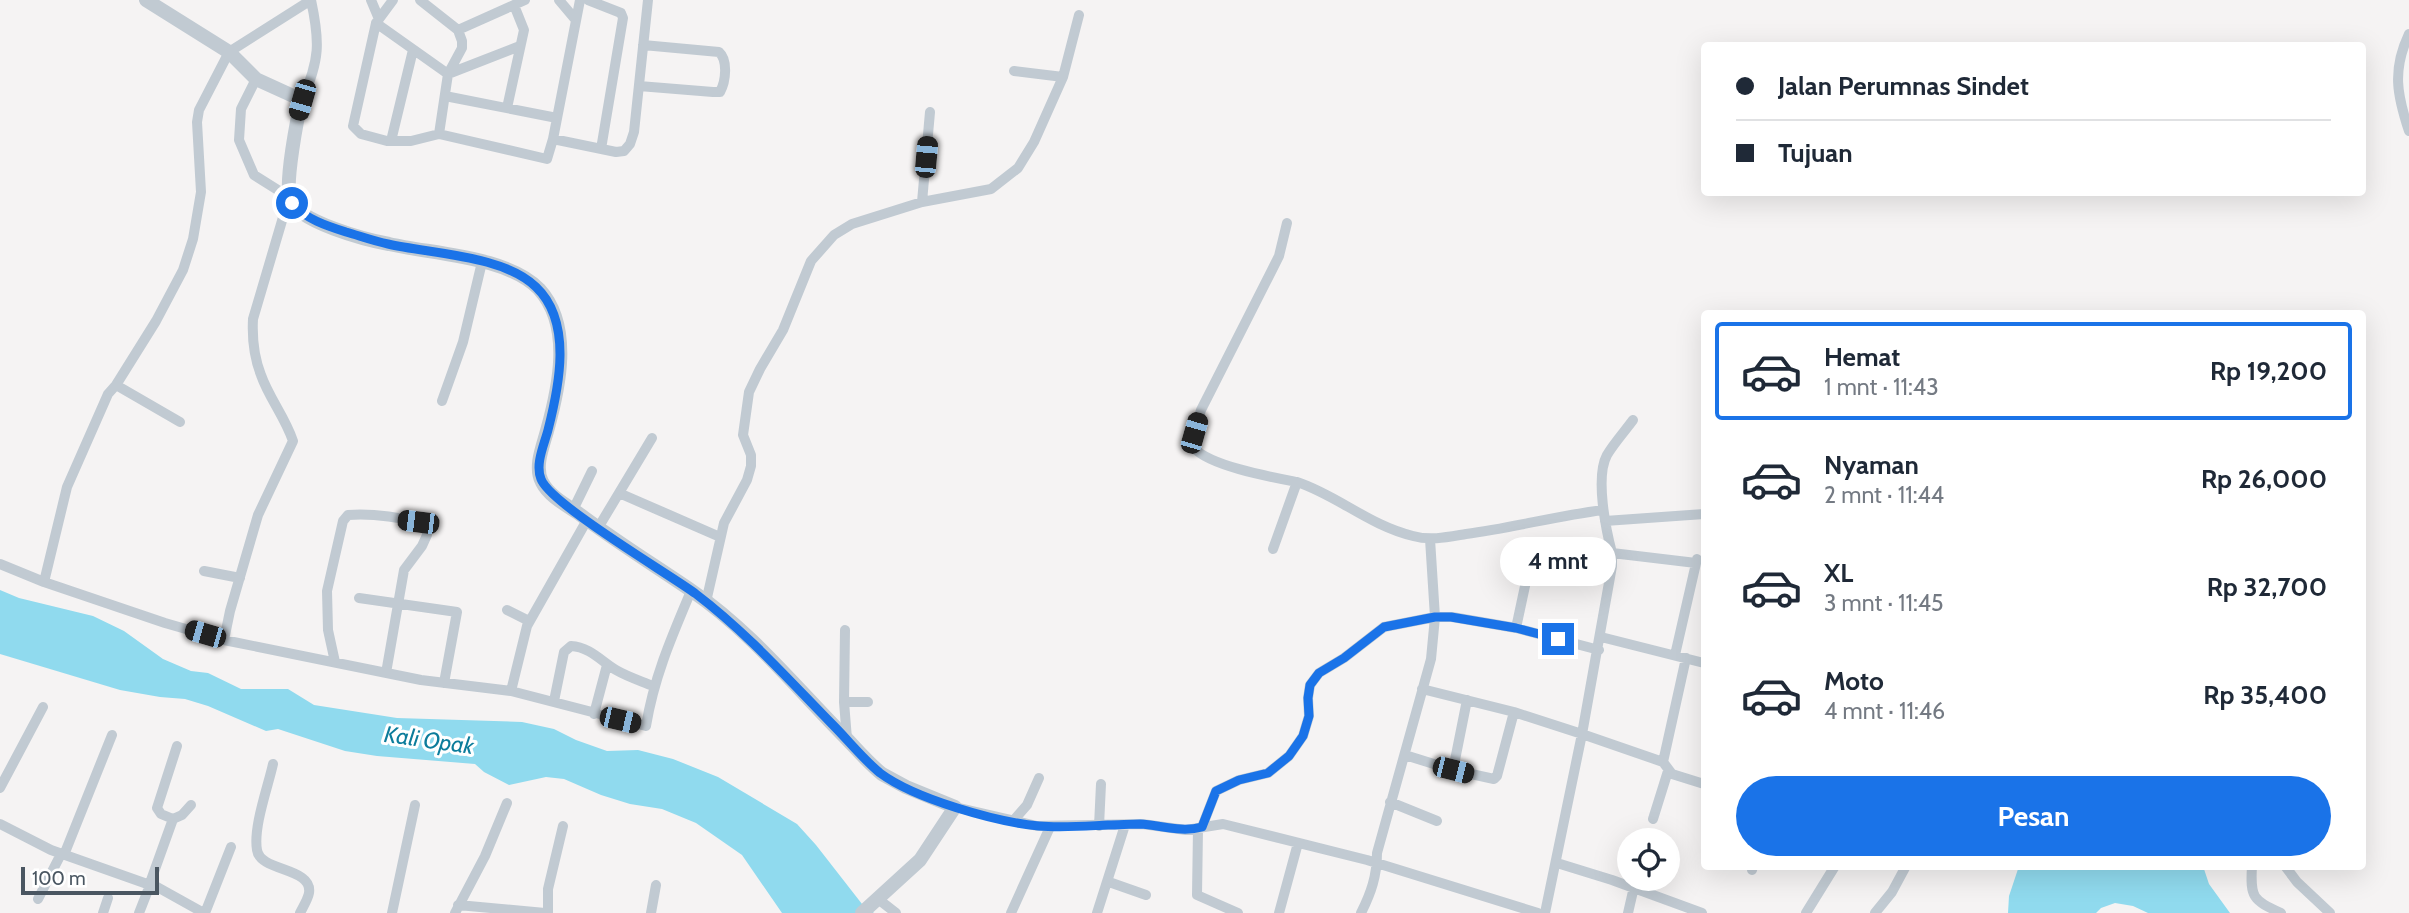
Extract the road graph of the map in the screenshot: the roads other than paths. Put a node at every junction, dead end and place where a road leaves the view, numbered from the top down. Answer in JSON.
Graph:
{"nodes":[{"id":1,"x":146,"y":0,"type":"edge"},
{"id":2,"x":311,"y":0,"type":"edge"},
{"id":3,"x":371,"y":0,"type":"edge"},
{"id":4,"x":393,"y":0,"type":"edge"},
{"id":5,"x":420,"y":0,"type":"edge"},
{"id":6,"x":525,"y":0,"type":"edge"},
{"id":7,"x":559,"y":0,"type":"edge"},
{"id":8,"x":580,"y":0,"type":"edge"},
{"id":9,"x":588,"y":0,"type":"edge"},
{"id":10,"x":648,"y":0,"type":"edge"},
{"id":11,"x":514,"y":5,"type":"junction"},
{"id":12,"x":1079,"y":15,"type":"dead end"},
{"id":13,"x":575,"y":19,"type":"junction"},
{"id":14,"x":378,"y":21,"type":"junction"},
{"id":15,"x":458,"y":30,"type":"junction"},
{"id":16,"x":2409,"y":34,"type":"edge"},
{"id":17,"x":643,"y":45,"type":"junction"},
{"id":18,"x":520,"y":46,"type":"junction"},
{"id":19,"x":413,"y":50,"type":"junction"},
{"id":20,"x":229,"y":51,"type":"junction"},
{"id":21,"x":1014,"y":71,"type":"dead end"},
{"id":22,"x":448,"y":74,"type":"junction"},
{"id":23,"x":1063,"y":77,"type":"junction"},
{"id":24,"x":256,"y":79,"type":"junction"},
{"id":25,"x":639,"y":86,"type":"junction"},
{"id":26,"x":445,"y":96,"type":"junction"},
{"id":27,"x":302,"y":100,"type":"junction"},
{"id":28,"x":507,"y":108,"type":"junction"},
{"id":29,"x":930,"y":112,"type":"dead end"},
{"id":30,"x":557,"y":118,"type":"junction"},
{"id":31,"x":2409,"y":131,"type":"edge"},
{"id":32,"x":439,"y":134,"type":"junction"},
{"id":33,"x":553,"y":139,"type":"junction"},
{"id":34,"x":391,"y":141,"type":"junction"},
{"id":35,"x":601,"y":149,"type":"junction"},
{"id":36,"x":289,"y":197,"type":"junction"},
{"id":37,"x":922,"y":202,"type":"junction"},
{"id":38,"x":1287,"y":223,"type":"dead end"},
{"id":39,"x":482,"y":262,"type":"junction"},
{"id":40,"x":116,"y":385,"type":"junction"},
{"id":41,"x":442,"y":401,"type":"dead end"},
{"id":42,"x":1633,"y":419,"type":"dead end"},
{"id":43,"x":180,"y":422,"type":"dead end"},
{"id":44,"x":652,"y":438,"type":"dead end"},
{"id":45,"x":592,"y":471,"type":"dead end"},
{"id":46,"x":1297,"y":482,"type":"junction"},
{"id":47,"x":619,"y":493,"type":"junction"},
{"id":48,"x":573,"y":510,"type":"junction"},
{"id":49,"x":1603,"y":510,"type":"junction"},
{"id":50,"x":1701,"y":514,"type":"edge"},
{"id":51,"x":1605,"y":522,"type":"junction"},
{"id":52,"x":593,"y":524,"type":"junction"},
{"id":53,"x":720,"y":537,"type":"junction"},
{"id":54,"x":1430,"y":539,"type":"junction"},
{"id":55,"x":1273,"y":549,"type":"dead end"},
{"id":56,"x":1612,"y":553,"type":"junction"},
{"id":57,"x":0,"y":564,"type":"edge"},
{"id":58,"x":204,"y":571,"type":"dead end"},
{"id":59,"x":240,"y":578,"type":"junction"},
{"id":60,"x":44,"y":582,"type":"junction"},
{"id":61,"x":691,"y":591,"type":"junction"},
{"id":62,"x":359,"y":598,"type":"dead end"},
{"id":63,"x":706,"y":602,"type":"junction"},
{"id":64,"x":398,"y":604,"type":"junction"},
{"id":65,"x":508,"y":610,"type":"dead end"},
{"id":66,"x":1435,"y":617,"type":"junction"},
{"id":67,"x":529,"y":621,"type":"junction"},
{"id":68,"x":1516,"y":628,"type":"junction"},
{"id":69,"x":845,"y":630,"type":"dead end"},
{"id":70,"x":1601,"y":637,"type":"junction"},
{"id":71,"x":224,"y":640,"type":"junction"},
{"id":72,"x":1599,"y":650,"type":"junction"},
{"id":73,"x":1675,"y":655,"type":"junction"},
{"id":74,"x":1686,"y":658,"type":"junction"},
{"id":75,"x":335,"y":662,"type":"junction"},
{"id":76,"x":1701,"y":662,"type":"edge"},
{"id":77,"x":607,"y":665,"type":"junction"},
{"id":78,"x":386,"y":673,"type":"junction"},
{"id":79,"x":444,"y":683,"type":"junction"},
{"id":80,"x":653,"y":686,"type":"junction"},
{"id":81,"x":1422,"y":689,"type":"junction"},
{"id":82,"x":511,"y":691,"type":"junction"},
{"id":83,"x":1467,"y":700,"type":"junction"},
{"id":84,"x":554,"y":701,"type":"junction"},
{"id":85,"x":844,"y":702,"type":"junction"},
{"id":86,"x":868,"y":702,"type":"dead end"},
{"id":87,"x":43,"y":707,"type":"dead end"},
{"id":88,"x":1514,"y":712,"type":"junction"},
{"id":89,"x":594,"y":714,"type":"junction"},
{"id":90,"x":1583,"y":734,"type":"junction"},
{"id":91,"x":112,"y":735,"type":"dead end"},
{"id":92,"x":847,"y":739,"type":"junction"},
{"id":93,"x":177,"y":746,"type":"dead end"},
{"id":94,"x":1405,"y":755,"type":"junction"},
{"id":95,"x":274,"y":764,"type":"dead end"},
{"id":96,"x":1665,"y":767,"type":"junction"},
{"id":97,"x":1453,"y":770,"type":"junction"},
{"id":98,"x":1039,"y":778,"type":"dead end"},
{"id":99,"x":1701,"y":783,"type":"edge"},
{"id":100,"x":1101,"y":784,"type":"dead end"},
{"id":101,"x":0,"y":788,"type":"edge"},
{"id":102,"x":1391,"y":802,"type":"junction"},
{"id":103,"x":507,"y":803,"type":"dead end"},
{"id":104,"x":191,"y":805,"type":"dead end"},
{"id":105,"x":415,"y":805,"type":"dead end"},
{"id":106,"x":955,"y":807,"type":"junction"},
{"id":107,"x":173,"y":819,"type":"junction"},
{"id":108,"x":1653,"y":819,"type":"dead end"},
{"id":109,"x":1013,"y":821,"type":"junction"},
{"id":110,"x":1437,"y":821,"type":"dead end"},
{"id":111,"x":0,"y":824,"type":"edge"},
{"id":112,"x":1125,"y":825,"type":"junction"},
{"id":113,"x":563,"y":826,"type":"dead end"},
{"id":114,"x":1099,"y":826,"type":"junction"},
{"id":115,"x":1049,"y":827,"type":"junction"},
{"id":116,"x":1200,"y":828,"type":"junction"},
{"id":117,"x":1298,"y":843,"type":"junction"},
{"id":118,"x":230,"y":847,"type":"dead end"},
{"id":119,"x":62,"y":855,"type":"junction"},
{"id":120,"x":1377,"y":863,"type":"junction"},
{"id":121,"x":1557,"y":863,"type":"junction"},
{"id":122,"x":1833,"y":870,"type":"edge"},
{"id":123,"x":1904,"y":870,"type":"edge"},
{"id":124,"x":2252,"y":870,"type":"edge"},
{"id":125,"x":2288,"y":870,"type":"edge"},
{"id":126,"x":1617,"y":878,"type":"edge"},
{"id":127,"x":1109,"y":882,"type":"junction"},
{"id":128,"x":150,"y":884,"type":"junction"},
{"id":129,"x":656,"y":885,"type":"dead end"},
{"id":130,"x":1633,"y":891,"type":"edge"},
{"id":131,"x":1653,"y":891,"type":"edge"},
{"id":132,"x":1146,"y":895,"type":"dead end"},
{"id":133,"x":108,"y":898,"type":"dead end"},
{"id":134,"x":38,"y":899,"type":"dead end"},
{"id":135,"x":877,"y":900,"type":"junction"},
{"id":136,"x":456,"y":909,"type":"edge"},
{"id":137,"x":103,"y":913,"type":"edge"},
{"id":138,"x":139,"y":913,"type":"edge"},
{"id":139,"x":205,"y":913,"type":"edge"},
{"id":140,"x":300,"y":913,"type":"edge"},
{"id":141,"x":391,"y":913,"type":"edge"},
{"id":142,"x":547,"y":913,"type":"edge"},
{"id":143,"x":651,"y":913,"type":"edge"},
{"id":144,"x":862,"y":913,"type":"edge"},
{"id":145,"x":896,"y":913,"type":"edge"},
{"id":146,"x":1011,"y":913,"type":"edge"},
{"id":147,"x":1097,"y":913,"type":"edge"},
{"id":148,"x":1238,"y":913,"type":"edge"},
{"id":149,"x":1279,"y":913,"type":"edge"},
{"id":150,"x":1361,"y":913,"type":"edge"},
{"id":151,"x":1538,"y":913,"type":"edge"},
{"id":152,"x":1545,"y":913,"type":"edge"},
{"id":153,"x":1628,"y":913,"type":"edge"},
{"id":154,"x":1702,"y":913,"type":"edge"},
{"id":155,"x":1806,"y":913,"type":"edge"},
{"id":156,"x":1875,"y":913,"type":"edge"},
{"id":157,"x":2281,"y":913,"type":"edge"},
{"id":158,"x":2330,"y":913,"type":"edge"}],
"edges":[{"from":1,"to":20,"type":"street"},
{"from":2,"to":20,"type":"street"},
{"from":2,"to":27,"type":"street"},
{"from":3,"to":14,"type":"street"},
{"from":4,"to":14,"type":"street"},
{"from":5,"to":15,"type":"street"},
{"from":6,"to":11,"type":"street"},
{"from":7,"to":13,"type":"street"},
{"from":8,"to":13,"type":"street"},
{"from":9,"to":35,"type":"street"},
{"from":10,"to":17,"type":"street"},
{"from":11,"to":15,"type":"street"},
{"from":11,"to":18,"type":"street"},
{"from":12,"to":23,"type":"street"},
{"from":13,"to":30,"type":"street"},
{"from":14,"to":19,"type":"street"},
{"from":14,"to":34,"type":"street"},
{"from":15,"to":22,"type":"street"},
{"from":16,"to":31,"type":"street"},
{"from":17,"to":25,"type":"street"},
{"from":17,"to":25,"type":"street"},
{"from":18,"to":22,"type":"street"},
{"from":18,"to":28,"type":"street"},
{"from":19,"to":22,"type":"street"},
{"from":19,"to":34,"type":"street"},
{"from":20,"to":24,"type":"street"},
{"from":20,"to":40,"type":"street"},
{"from":21,"to":23,"type":"street"},
{"from":22,"to":26,"type":"street"},
{"from":23,"to":37,"type":"street"},
{"from":24,"to":27,"type":"street"},
{"from":24,"to":36,"type":"street"},
{"from":25,"to":35,"type":"street"},
{"from":26,"to":28,"type":"street"},
{"from":26,"to":32,"type":"street"},
{"from":27,"to":36,"type":"street"},
{"from":28,"to":30,"type":"street"},
{"from":29,"to":37,"type":"street"},
{"from":30,"to":33,"type":"street"},
{"from":32,"to":33,"type":"street"},
{"from":32,"to":34,"type":"street"},
{"from":33,"to":35,"type":"street"},
{"from":36,"to":39,"type":"street"},
{"from":36,"to":59,"type":"street"},
{"from":37,"to":53,"type":"street"},
{"from":38,"to":46,"type":"street"},
{"from":39,"to":41,"type":"street"},
{"from":39,"to":48,"type":"street"},
{"from":40,"to":43,"type":"street"},
{"from":40,"to":60,"type":"street"},
{"from":42,"to":49,"type":"street"},
{"from":44,"to":47,"type":"street"},
{"from":45,"to":48,"type":"street"},
{"from":46,"to":54,"type":"street"},
{"from":46,"to":55,"type":"street"},
{"from":47,"to":52,"type":"street"},
{"from":47,"to":53,"type":"street"},
{"from":48,"to":52,"type":"street"},
{"from":49,"to":51,"type":"street"},
{"from":49,"to":54,"type":"street"},
{"from":50,"to":51,"type":"street"},
{"from":51,"to":56,"type":"street"},
{"from":52,"to":61,"type":"street"},
{"from":52,"to":67,"type":"street"},
{"from":53,"to":63,"type":"street"},
{"from":54,"to":66,"type":"street"},
{"from":56,"to":68,"type":"street"},
{"from":56,"to":70,"type":"street"},
{"from":56,"to":73,"type":"street"},
{"from":57,"to":60,"type":"street"},
{"from":58,"to":59,"type":"street"},
{"from":59,"to":71,"type":"street"},
{"from":60,"to":71,"type":"street"},
{"from":61,"to":63,"type":"street"},
{"from":61,"to":80,"type":"street"},
{"from":62,"to":64,"type":"street"},
{"from":63,"to":92,"type":"street"},
{"from":64,"to":75,"type":"street"},
{"from":64,"to":78,"type":"street"},
{"from":64,"to":79,"type":"street"},
{"from":65,"to":67,"type":"street"},
{"from":66,"to":68,"type":"street"},
{"from":66,"to":81,"type":"street"},
{"from":66,"to":116,"type":"street"},
{"from":67,"to":82,"type":"street"},
{"from":68,"to":72,"type":"street"},
{"from":69,"to":85,"type":"street"},
{"from":70,"to":72,"type":"street"},
{"from":70,"to":73,"type":"street"},
{"from":71,"to":75,"type":"street"},
{"from":72,"to":90,"type":"street"},
{"from":73,"to":74,"type":"street"},
{"from":74,"to":76,"type":"street"},
{"from":74,"to":96,"type":"street"},
{"from":75,"to":78,"type":"street"},
{"from":77,"to":80,"type":"street"},
{"from":77,"to":84,"type":"street"},
{"from":77,"to":89,"type":"street"},
{"from":78,"to":79,"type":"street"},
{"from":79,"to":82,"type":"street"},
{"from":80,"to":89,"type":"street"},
{"from":81,"to":83,"type":"street"},
{"from":81,"to":94,"type":"street"},
{"from":82,"to":84,"type":"street"},
{"from":83,"to":88,"type":"street"},
{"from":83,"to":97,"type":"street"},
{"from":84,"to":89,"type":"street"},
{"from":85,"to":86,"type":"street"},
{"from":85,"to":92,"type":"street"},
{"from":87,"to":101,"type":"street"},
{"from":88,"to":90,"type":"street"},
{"from":88,"to":97,"type":"street"},
{"from":90,"to":96,"type":"street"},
{"from":90,"to":121,"type":"street"},
{"from":91,"to":119,"type":"street"},
{"from":92,"to":106,"type":"street"},
{"from":93,"to":107,"type":"street"},
{"from":94,"to":97,"type":"street"},
{"from":94,"to":102,"type":"street"},
{"from":95,"to":140,"type":"street"},
{"from":96,"to":99,"type":"street"},
{"from":96,"to":108,"type":"street"},
{"from":98,"to":109,"type":"street"},
{"from":100,"to":114,"type":"street"},
{"from":102,"to":110,"type":"street"},
{"from":102,"to":120,"type":"street"},
{"from":103,"to":136,"type":"street"},
{"from":104,"to":107,"type":"street"},
{"from":105,"to":141,"type":"street"},
{"from":106,"to":109,"type":"street"},
{"from":106,"to":135,"type":"street"},
{"from":107,"to":128,"type":"street"},
{"from":109,"to":115,"type":"street"},
{"from":111,"to":119,"type":"street"},
{"from":112,"to":114,"type":"street"},
{"from":112,"to":116,"type":"street"},
{"from":112,"to":127,"type":"street"},
{"from":113,"to":142,"type":"street"},
{"from":114,"to":115,"type":"street"},
{"from":115,"to":146,"type":"street"},
{"from":116,"to":117,"type":"street"},
{"from":116,"to":148,"type":"street"},
{"from":117,"to":120,"type":"street"},
{"from":117,"to":149,"type":"street"},
{"from":118,"to":139,"type":"street"},
{"from":119,"to":128,"type":"street"},
{"from":119,"to":134,"type":"street"},
{"from":120,"to":150,"type":"street"},
{"from":120,"to":151,"type":"street"},
{"from":121,"to":126,"type":"street"},
{"from":121,"to":152,"type":"street"},
{"from":122,"to":155,"type":"street"},
{"from":123,"to":156,"type":"street"},
{"from":124,"to":157,"type":"street"},
{"from":125,"to":158,"type":"street"},
{"from":127,"to":132,"type":"street"},
{"from":127,"to":147,"type":"street"},
{"from":128,"to":138,"type":"street"},
{"from":128,"to":139,"type":"street"},
{"from":129,"to":143,"type":"street"},
{"from":130,"to":153,"type":"street"},
{"from":131,"to":154,"type":"street"},
{"from":133,"to":137,"type":"street"},
{"from":135,"to":144,"type":"street"},
{"from":135,"to":145,"type":"street"},
{"from":136,"to":142,"type":"street"}]}
